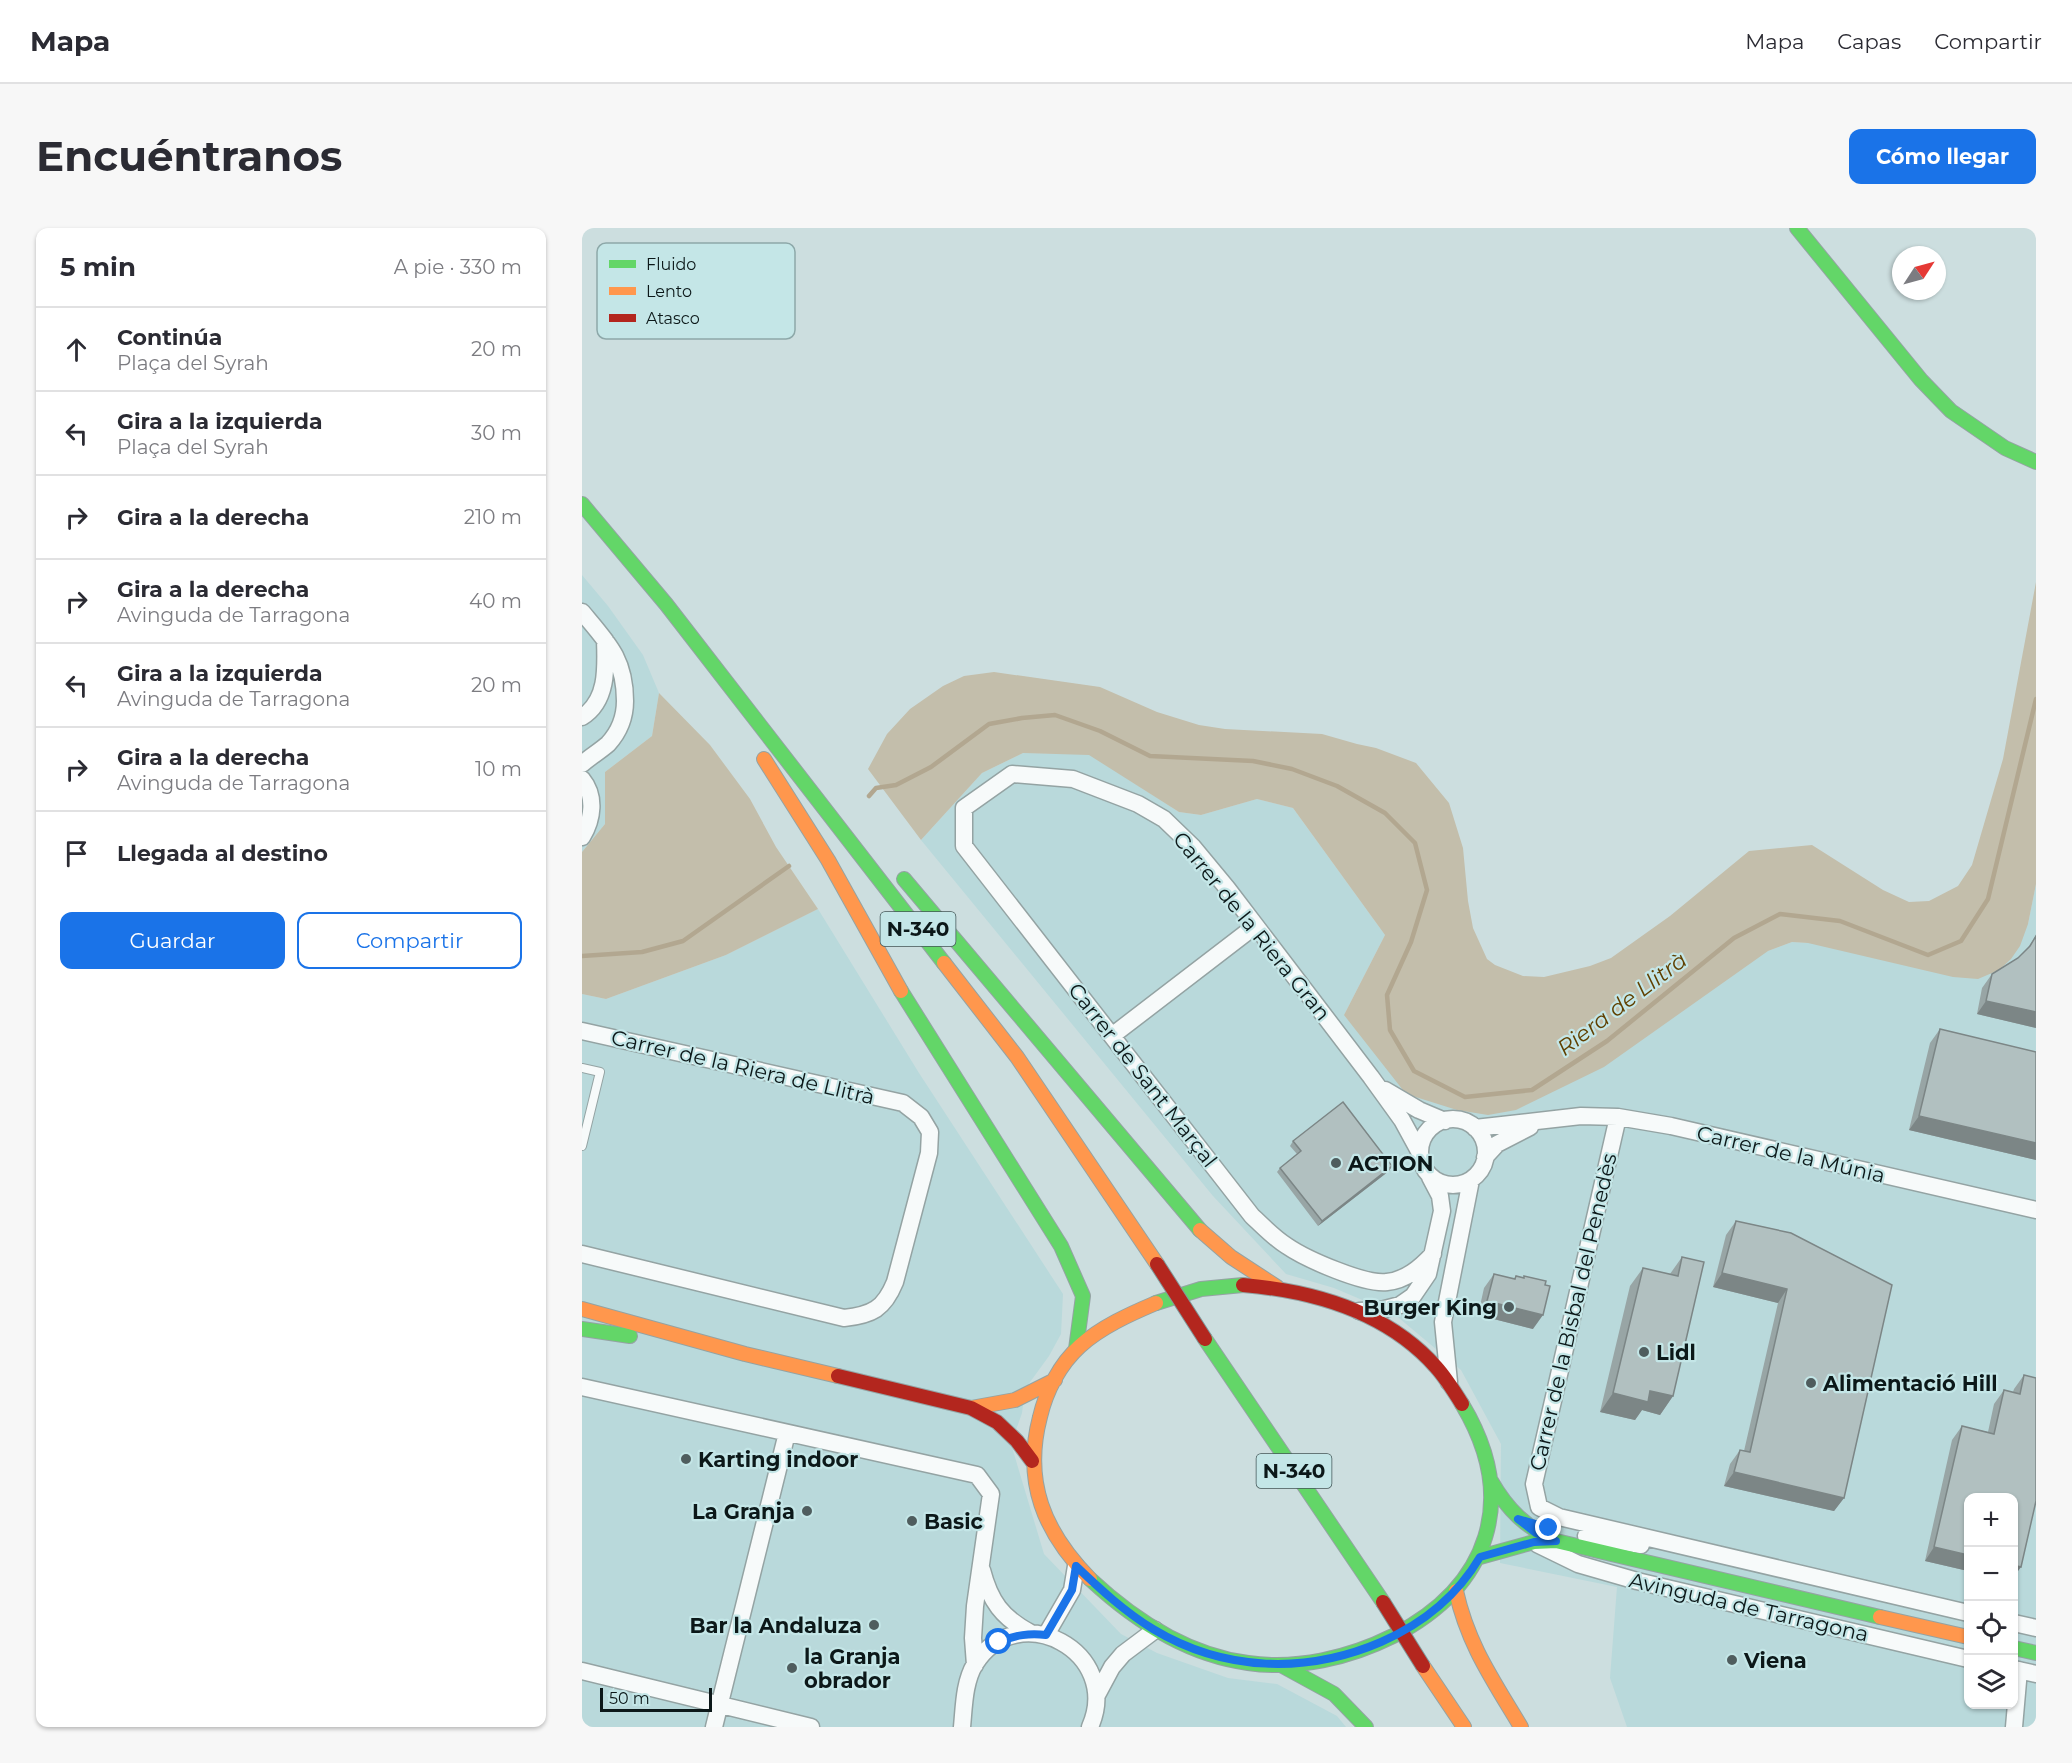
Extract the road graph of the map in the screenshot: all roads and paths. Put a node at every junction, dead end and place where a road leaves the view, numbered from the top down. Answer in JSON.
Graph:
{"nodes":[{"id":1,"x":1797,"y":228,"type":"edge"},
{"id":2,"x":2036,"y":462,"type":"edge"},
{"id":3,"x":582,"y":504,"type":"edge"},
{"id":4,"x":666,"y":604,"type":"junction"},
{"id":5,"x":582,"y":612,"type":"edge"},
{"id":6,"x":605,"y":640,"type":"junction"},
{"id":7,"x":677,"y":642,"type":"dead end"},
{"id":8,"x":762,"y":706,"type":"dead end"},
{"id":9,"x":582,"y":717,"type":"edge"},
{"id":10,"x":756,"y":746,"type":"dead end"},
{"id":11,"x":582,"y":764,"type":"edge"},
{"id":12,"x":1012,"y":774,"type":"joint"},
{"id":13,"x":582,"y":778,"type":"edge"},
{"id":14,"x":582,"y":837,"type":"edge"},
{"id":15,"x":896,"y":870,"type":"dead end"},
{"id":16,"x":1255,"y":926,"type":"junction"},
{"id":17,"x":582,"y":1031,"type":"edge"},
{"id":18,"x":1113,"y":1035,"type":"junction"},
{"id":19,"x":582,"y":1068,"type":"edge"},
{"id":20,"x":1371,"y":1077,"type":"junction"},
{"id":21,"x":1618,"y":1117,"type":"junction"},
{"id":22,"x":1445,"y":1120,"type":"junction"},
{"id":23,"x":1544,"y":1121,"type":"junction"},
{"id":24,"x":1475,"y":1128,"type":"junction"},
{"id":25,"x":582,"y":1146,"type":"edge"},
{"id":26,"x":1420,"y":1153,"type":"junction"},
{"id":27,"x":1485,"y":1157,"type":"junction"},
{"id":28,"x":1430,"y":1177,"type":"junction"},
{"id":29,"x":1471,"y":1180,"type":"junction"},
{"id":30,"x":2036,"y":1210,"type":"edge"},
{"id":31,"x":582,"y":1254,"type":"edge"},
{"id":32,"x":1433,"y":1254,"type":"junction"},
{"id":33,"x":1277,"y":1287,"type":"junction"},
{"id":34,"x":582,"y":1309,"type":"edge"},
{"id":35,"x":1358,"y":1311,"type":"junction"},
{"id":36,"x":582,"y":1329,"type":"edge"},
{"id":37,"x":1076,"y":1349,"type":"junction"},
{"id":38,"x":745,"y":1354,"type":"junction"},
{"id":39,"x":1055,"y":1380,"type":"junction"},
{"id":40,"x":1449,"y":1383,"type":"junction"},
{"id":41,"x":582,"y":1387,"type":"edge"},
{"id":42,"x":971,"y":1408,"type":"junction"},
{"id":43,"x":787,"y":1433,"type":"junction"},
{"id":44,"x":1032,"y":1461,"type":"junction"},
{"id":45,"x":1491,"y":1481,"type":"junction"},
{"id":46,"x":1539,"y":1507,"type":"joint"},
{"id":47,"x":1518,"y":1519,"type":"junction"},
{"id":48,"x":1556,"y":1541,"type":"junction"},
{"id":49,"x":1534,"y":1542,"type":"junction"},
{"id":50,"x":1680,"y":1545,"type":"junction"},
{"id":51,"x":1480,"y":1557,"type":"junction"},
{"id":52,"x":981,"y":1566,"type":"junction"},
{"id":53,"x":1076,"y":1566,"type":"junction"},
{"id":54,"x":1455,"y":1591,"type":"junction"},
{"id":55,"x":1964,"y":1611,"type":"edge"},
{"id":56,"x":2018,"y":1624,"type":"edge"},
{"id":57,"x":2036,"y":1628,"type":"edge"},
{"id":58,"x":1155,"y":1630,"type":"junction"},
{"id":59,"x":1039,"y":1634,"type":"junction"},
{"id":60,"x":1964,"y":1636,"type":"edge"},
{"id":61,"x":2018,"y":1649,"type":"edge"},
{"id":62,"x":2036,"y":1653,"type":"edge"},
{"id":63,"x":1964,"y":1658,"type":"edge"},
{"id":64,"x":975,"y":1665,"type":"junction"},
{"id":65,"x":1281,"y":1665,"type":"junction"},
{"id":66,"x":2018,"y":1670,"type":"edge"},
{"id":67,"x":582,"y":1671,"type":"edge"},
{"id":68,"x":2036,"y":1674,"type":"edge"},
{"id":69,"x":1097,"y":1695,"type":"junction"},
{"id":70,"x":720,"y":1705,"type":"junction"},
{"id":71,"x":2015,"y":1709,"type":"edge"},
{"id":72,"x":964,"y":1725,"type":"edge"},
{"id":73,"x":714,"y":1727,"type":"edge"},
{"id":74,"x":811,"y":1727,"type":"edge"},
{"id":75,"x":1090,"y":1727,"type":"edge"},
{"id":76,"x":1366,"y":1727,"type":"edge"},
{"id":77,"x":1464,"y":1727,"type":"edge"},
{"id":78,"x":1521,"y":1727,"type":"edge"},
{"id":79,"x":2014,"y":1727,"type":"edge"}],
"edges":[{"from":1,"to":2,"type":"main road"},
{"from":3,"to":4,"type":"main road","number":"N-340"},
{"from":4,"to":7,"type":"main road"},
{"from":4,"to":8,"type":"main road"},
{"from":4,"to":77,"type":"main road","number":"N-340","bridge":true},
{"from":5,"to":6,"type":"street"},
{"from":6,"to":9,"type":"street"},
{"from":6,"to":11,"type":"street"},
{"from":10,"to":37,"type":"main road"},
{"from":12,"to":16,"type":"street","name":"Carrer de la Riera Gran"},
{"from":12,"to":18,"type":"street","name":"Carrer de Sant Marçal"},
{"from":13,"to":14,"type":"street"},
{"from":15,"to":33,"type":"main road"},
{"from":16,"to":18,"type":"street"},
{"from":16,"to":20,"type":"street","name":"Carrer de la Riera Gran"},
{"from":17,"to":31,"type":"street","name":"Carrer de la Riera de Llitrà"},
{"from":18,"to":32,"type":"street","name":"Carrer de Sant Marçal"},
{"from":19,"to":25,"type":"lane"},
{"from":20,"to":22,"type":"street","name":"Carrer de la Riera Gran"},
{"from":20,"to":26,"type":"street","name":"Carrer de la Riera Gran"},
{"from":21,"to":23,"type":"street","name":"Carrer de la Múnia"},
{"from":21,"to":30,"type":"street","name":"Carrer de la Múnia"},
{"from":21,"to":46,"type":"street","name":"Carrer de la Bisbal del Penedès"},
{"from":22,"to":24,"type":"street"},
{"from":22,"to":26,"type":"street"},
{"from":23,"to":24,"type":"street","name":"Carrer de la Múnia"},
{"from":23,"to":27,"type":"street","name":"Carrer de la Múnia"},
{"from":24,"to":27,"type":"street"},
{"from":26,"to":28,"type":"street"},
{"from":27,"to":29,"type":"street"},
{"from":28,"to":29,"type":"street"},
{"from":28,"to":32,"type":"street"},
{"from":29,"to":40,"type":"street"},
{"from":32,"to":35,"type":"street"},
{"from":33,"to":35,"type":"main road"},
{"from":33,"to":37,"type":"main road"},
{"from":34,"to":38,"type":"main road"},
{"from":35,"to":40,"type":"main road"},
{"from":36,"to":38,"type":"main road"},
{"from":37,"to":39,"type":"main road"},
{"from":38,"to":42,"type":"main road"},
{"from":39,"to":42,"type":"main road"},
{"from":39,"to":44,"type":"main road"},
{"from":40,"to":45,"type":"main road"},
{"from":41,"to":43,"type":"street"},
{"from":42,"to":44,"type":"main road"},
{"from":43,"to":52,"type":"street"},
{"from":43,"to":70,"type":"street"},
{"from":44,"to":53,"type":"main road"},
{"from":45,"to":47,"type":"main road","name":"Avinguda de Tarragona"},
{"from":45,"to":51,"type":"main road"},
{"from":46,"to":50,"type":"street","name":"Avinguda de Tarragona"},
{"from":47,"to":48,"type":"main road","name":"Avinguda de Tarragona"},
{"from":47,"to":50,"type":"street","name":"Avinguda de Tarragona"},
{"from":48,"to":49,"type":"main road","name":"Avinguda de Tarragona"},
{"from":48,"to":60,"type":"main road","name":"Avinguda de Tarragona"},
{"from":49,"to":51,"type":"main road","name":"Avinguda de Tarragona"},
{"from":49,"to":63,"type":"street","name":"Avinguda de Tarragona"},
{"from":50,"to":55,"type":"street","name":"Avinguda de Tarragona"},
{"from":51,"to":54,"type":"main road"},
{"from":52,"to":59,"type":"street"},
{"from":52,"to":64,"type":"street"},
{"from":53,"to":58,"type":"main road"},
{"from":53,"to":59,"type":"street"},
{"from":54,"to":65,"type":"main road"},
{"from":54,"to":78,"type":"main road"},
{"from":56,"to":57,"type":"street"},
{"from":58,"to":65,"type":"main road"},
{"from":58,"to":69,"type":"street"},
{"from":59,"to":64,"type":"street"},
{"from":59,"to":69,"type":"street"},
{"from":61,"to":62,"type":"main road"},
{"from":64,"to":72,"type":"street"},
{"from":65,"to":76,"type":"main road"},
{"from":66,"to":68,"type":"street"},
{"from":67,"to":70,"type":"street"},
{"from":69,"to":75,"type":"street"},
{"from":70,"to":73,"type":"street"},
{"from":70,"to":74,"type":"street"},
{"from":71,"to":79,"type":"street"}]}
